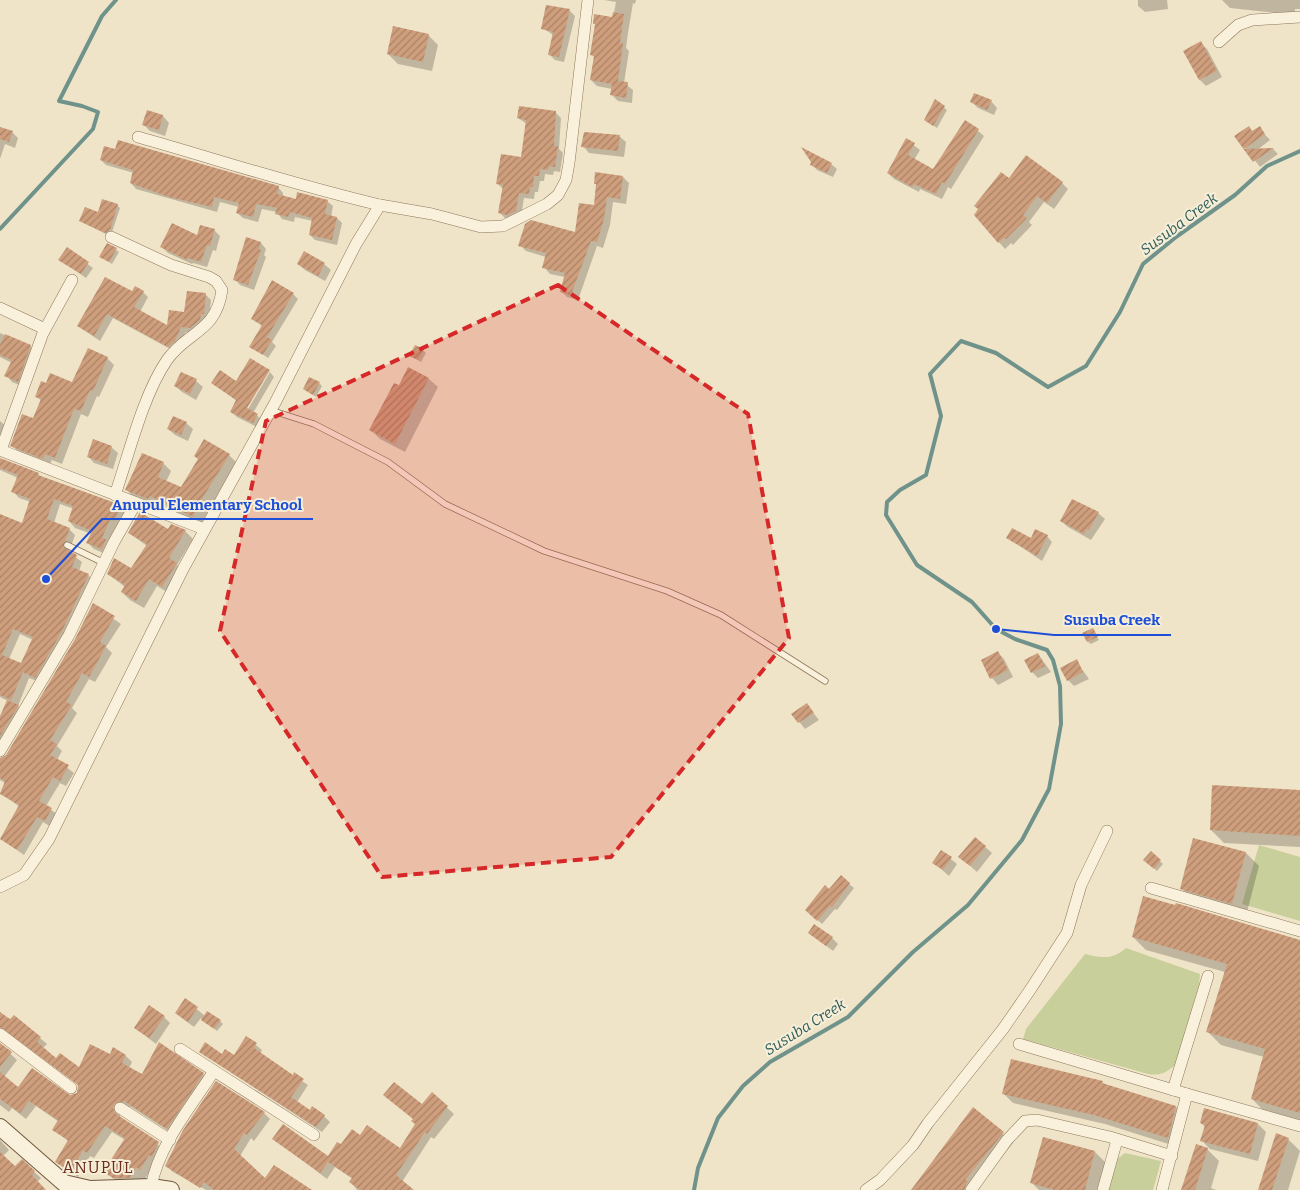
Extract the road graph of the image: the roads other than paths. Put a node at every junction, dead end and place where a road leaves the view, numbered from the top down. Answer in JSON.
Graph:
{"nodes":[{"id":1,"x":588,"y":0,"type":"edge"},
{"id":2,"x":1300,"y":17,"type":"edge"},
{"id":3,"x":1219,"y":42,"type":"dead end"},
{"id":4,"x":138,"y":137,"type":"dead end"},
{"id":5,"x":380,"y":206,"type":"junction"},
{"id":6,"x":112,"y":237,"type":"dead end"},
{"id":7,"x":72,"y":280,"type":"dead end"},
{"id":8,"x":0,"y":308,"type":"edge"},
{"id":9,"x":45,"y":329,"type":"junction"},
{"id":10,"x":270,"y":410,"type":"junction"},
{"id":11,"x":0,"y":450,"type":"edge"},
{"id":12,"x":115,"y":495,"type":"junction"},
{"id":13,"x":136,"y":503,"type":"junction"},
{"id":14,"x":204,"y":529,"type":"junction"},
{"id":15,"x":67,"y":545,"type":"dead end"},
{"id":16,"x":104,"y":563,"type":"junction"},
{"id":17,"x":825,"y":681,"type":"dead end"},
{"id":18,"x":5,"y":730,"type":"edge"},
{"id":19,"x":0,"y":751,"type":"edge"},
{"id":20,"x":1107,"y":831,"type":"dead end"},
{"id":21,"x":0,"y":876,"type":"edge"},
{"id":22,"x":12,"y":881,"type":"junction"},
{"id":23,"x":0,"y":887,"type":"edge"},
{"id":24,"x":1150,"y":888,"type":"dead end"},
{"id":25,"x":1300,"y":931,"type":"edge"},
{"id":26,"x":1208,"y":976,"type":"dead end"},
{"id":27,"x":0,"y":1034,"type":"edge"},
{"id":28,"x":1019,"y":1044,"type":"dead end"},
{"id":29,"x":180,"y":1049,"type":"dead end"},
{"id":30,"x":214,"y":1071,"type":"junction"},
{"id":31,"x":71,"y":1088,"type":"dead end"},
{"id":32,"x":1173,"y":1090,"type":"junction"},
{"id":33,"x":1187,"y":1094,"type":"junction"},
{"id":34,"x":120,"y":1108,"type":"dead end"},
{"id":35,"x":1300,"y":1126,"type":"edge"},
{"id":36,"x":0,"y":1127,"type":"edge"},
{"id":37,"x":314,"y":1135,"type":"dead end"},
{"id":38,"x":170,"y":1140,"type":"junction"},
{"id":39,"x":1117,"y":1140,"type":"junction"},
{"id":40,"x":1172,"y":1156,"type":"junction"},
{"id":41,"x":151,"y":1187,"type":"junction"},
{"id":42,"x":91,"y":1189,"type":"edge"},
{"id":43,"x":171,"y":1190,"type":"edge"},
{"id":44,"x":866,"y":1190,"type":"edge"},
{"id":45,"x":971,"y":1190,"type":"edge"},
{"id":46,"x":1102,"y":1190,"type":"edge"},
{"id":47,"x":1162,"y":1190,"type":"edge"}],
"edges":[{"from":1,"to":5,"type":"street"},
{"from":2,"to":3,"type":"street"},
{"from":4,"to":5,"type":"street"},
{"from":5,"to":10,"type":"street"},
{"from":6,"to":12,"type":"street"},
{"from":7,"to":9,"type":"street"},
{"from":8,"to":9,"type":"street"},
{"from":9,"to":11,"type":"street"},
{"from":10,"to":14,"type":"street"},
{"from":10,"to":17,"type":"lane"},
{"from":11,"to":12,"type":"street"},
{"from":12,"to":13,"type":"street"},
{"from":13,"to":14,"type":"street"},
{"from":13,"to":16,"type":"street"},
{"from":14,"to":22,"type":"street"},
{"from":15,"to":16,"type":"lane"},
{"from":16,"to":18,"type":"street"},
{"from":18,"to":19,"type":"street"},
{"from":20,"to":44,"type":"street"},
{"from":21,"to":22,"type":"street"},
{"from":22,"to":23,"type":"street"},
{"from":24,"to":25,"type":"street"},
{"from":26,"to":32,"type":"street"},
{"from":27,"to":31,"type":"street"},
{"from":28,"to":32,"type":"street"},
{"from":29,"to":30,"type":"street"},
{"from":30,"to":37,"type":"street"},
{"from":30,"to":38,"type":"street"},
{"from":32,"to":33,"type":"street"},
{"from":33,"to":35,"type":"street"},
{"from":33,"to":40,"type":"street"},
{"from":34,"to":38,"type":"street"},
{"from":36,"to":42,"type":"street"},
{"from":38,"to":41,"type":"street"},
{"from":39,"to":40,"type":"street"},
{"from":39,"to":45,"type":"street"},
{"from":39,"to":46,"type":"street"},
{"from":40,"to":47,"type":"street"},
{"from":41,"to":42,"type":"street"},
{"from":41,"to":43,"type":"street"}]}
